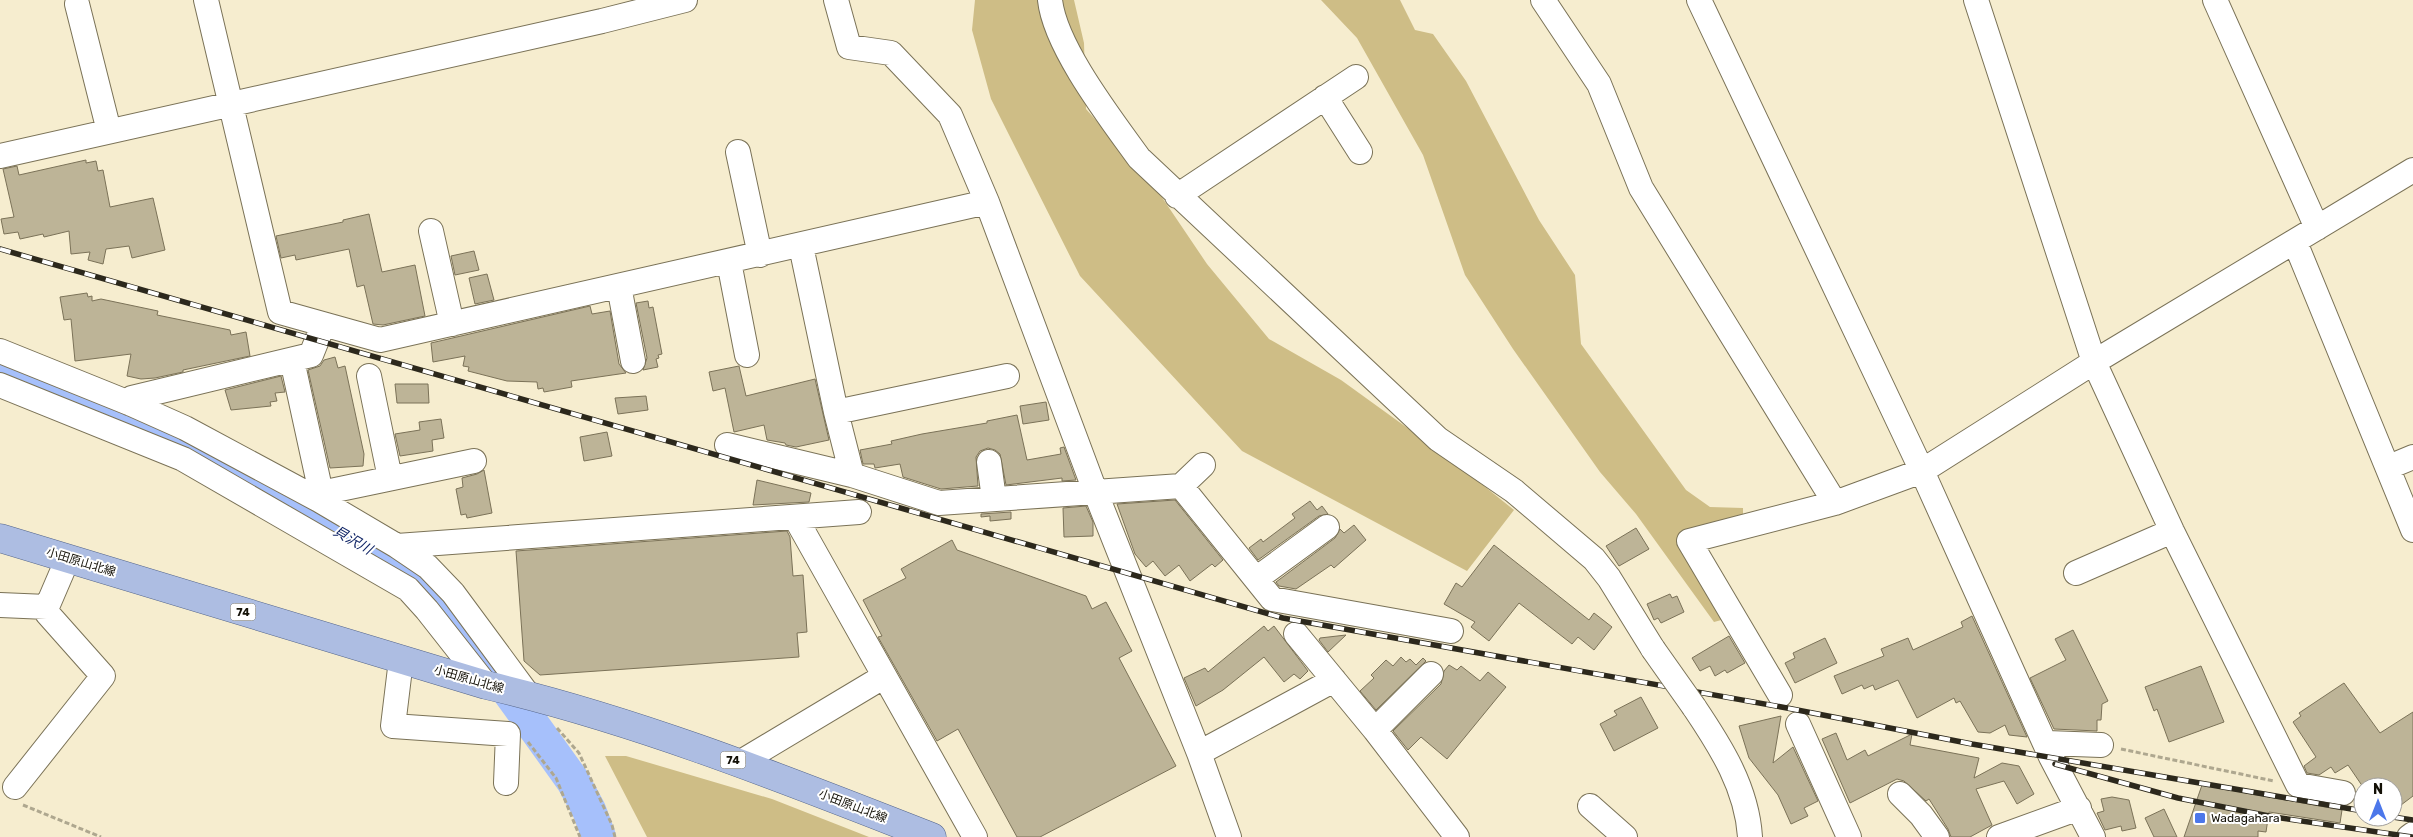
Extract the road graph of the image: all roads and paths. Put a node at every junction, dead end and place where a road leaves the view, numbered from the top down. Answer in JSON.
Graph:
{"nodes":[{"id":1,"x":206,"y":0,"type":"edge"},
{"id":2,"x":685,"y":0,"type":"edge"},
{"id":3,"x":836,"y":0,"type":"edge"},
{"id":4,"x":1544,"y":0,"type":"edge"},
{"id":5,"x":1699,"y":0,"type":"edge"},
{"id":6,"x":1976,"y":0,"type":"edge"},
{"id":7,"x":2215,"y":0,"type":"edge"},
{"id":8,"x":1050,"y":1,"type":"edge"},
{"id":9,"x":78,"y":4,"type":"dead end"},
{"id":10,"x":599,"y":10,"type":"edge"},
{"id":11,"x":1356,"y":77,"type":"dead end"},
{"id":12,"x":1325,"y":98,"type":"junction"},
{"id":13,"x":230,"y":104,"type":"junction"},
{"id":14,"x":109,"y":131,"type":"junction"},
{"id":15,"x":738,"y":152,"type":"dead end"},
{"id":16,"x":1360,"y":152,"type":"dead end"},
{"id":17,"x":0,"y":156,"type":"edge"},
{"id":18,"x":2413,"y":170,"type":"edge"},
{"id":19,"x":1178,"y":196,"type":"junction"},
{"id":20,"x":987,"y":202,"type":"junction"},
{"id":21,"x":2317,"y":228,"type":"junction"},
{"id":22,"x":431,"y":231,"type":"dead end"},
{"id":23,"x":2296,"y":242,"type":"junction"},
{"id":24,"x":801,"y":246,"type":"junction"},
{"id":25,"x":760,"y":255,"type":"junction"},
{"id":26,"x":729,"y":262,"type":"junction"},
{"id":27,"x":619,"y":286,"type":"junction"},
{"id":28,"x":452,"y":324,"type":"junction"},
{"id":29,"x":323,"y":325,"type":"junction"},
{"id":30,"x":0,"y":351,"type":"edge"},
{"id":31,"x":747,"y":355,"type":"dead end"},
{"id":32,"x":292,"y":360,"type":"junction"},
{"id":33,"x":633,"y":361,"type":"dead end"},
{"id":34,"x":2094,"y":362,"type":"junction"},
{"id":35,"x":369,"y":376,"type":"dead end"},
{"id":36,"x":1007,"y":376,"type":"dead end"},
{"id":37,"x":0,"y":385,"type":"edge"},
{"id":38,"x":129,"y":403,"type":"junction"},
{"id":39,"x":836,"y":412,"type":"junction"},
{"id":40,"x":727,"y":445,"type":"dead end"},
{"id":41,"x":2413,"y":457,"type":"edge"},
{"id":42,"x":474,"y":461,"type":"dead end"},
{"id":43,"x":989,"y":462,"type":"dead end"},
{"id":44,"x":1203,"y":465,"type":"dead end"},
{"id":45,"x":2389,"y":467,"type":"junction"},
{"id":46,"x":1922,"y":471,"type":"junction"},
{"id":47,"x":852,"y":475,"type":"junction"},
{"id":48,"x":390,"y":478,"type":"junction"},
{"id":49,"x":1181,"y":486,"type":"junction"},
{"id":50,"x":1095,"y":491,"type":"junction"},
{"id":51,"x":320,"y":496,"type":"junction"},
{"id":52,"x":994,"y":499,"type":"junction"},
{"id":53,"x":1835,"y":503,"type":"junction"},
{"id":54,"x":859,"y":512,"type":"dead end"},
{"id":55,"x":795,"y":517,"type":"junction"},
{"id":56,"x":1328,"y":527,"type":"dead end"},
{"id":57,"x":2413,"y":530,"type":"edge"},
{"id":58,"x":2172,"y":531,"type":"junction"},
{"id":59,"x":0,"y":538,"type":"edge"},
{"id":60,"x":397,"y":546,"type":"junction"},
{"id":61,"x":68,"y":558,"type":"junction"},
{"id":62,"x":2076,"y":573,"type":"dead end"},
{"id":63,"x":1256,"y":579,"type":"junction"},
{"id":64,"x":0,"y":605,"type":"edge"},
{"id":65,"x":47,"y":607,"type":"junction"},
{"id":66,"x":1451,"y":632,"type":"dead end"},
{"id":67,"x":1296,"y":634,"type":"dead end"},
{"id":68,"x":401,"y":660,"type":"junction"},
{"id":69,"x":1431,"y":674,"type":"dead end"},
{"id":70,"x":883,"y":677,"type":"junction"},
{"id":71,"x":1334,"y":680,"type":"junction"},
{"id":72,"x":486,"y":686,"type":"junction"},
{"id":73,"x":1780,"y":695,"type":"dead end"},
{"id":74,"x":529,"y":696,"type":"junction"},
{"id":75,"x":554,"y":724,"type":"dead end"},
{"id":76,"x":1798,"y":724,"type":"dead end"},
{"id":77,"x":1375,"y":730,"type":"junction"},
{"id":78,"x":526,"y":740,"type":"dead end"},
{"id":79,"x":2047,"y":743,"type":"junction"},
{"id":80,"x":2101,"y":744,"type":"joint"},
{"id":81,"x":1198,"y":753,"type":"junction"},
{"id":82,"x":741,"y":762,"type":"junction"},
{"id":83,"x":506,"y":783,"type":"dead end"},
{"id":84,"x":2298,"y":785,"type":"junction"},
{"id":85,"x":2342,"y":792,"type":"dead end"},
{"id":86,"x":1900,"y":794,"type":"dead end"},
{"id":87,"x":17,"y":795,"type":"joint"},
{"id":88,"x":1590,"y":806,"type":"dead end"},
{"id":89,"x":2078,"y":808,"type":"junction"},
{"id":90,"x":2413,"y":834,"type":"edge"},
{"id":91,"x":102,"y":837,"type":"edge"},
{"id":92,"x":580,"y":837,"type":"edge"},
{"id":93,"x":615,"y":837,"type":"edge"},
{"id":94,"x":932,"y":837,"type":"edge"},
{"id":95,"x":975,"y":837,"type":"edge"},
{"id":96,"x":1229,"y":837,"type":"edge"},
{"id":97,"x":1457,"y":837,"type":"edge"},
{"id":98,"x":1625,"y":837,"type":"edge"},
{"id":99,"x":1750,"y":837,"type":"edge"},
{"id":100,"x":1848,"y":837,"type":"edge"},
{"id":101,"x":1937,"y":837,"type":"edge"},
{"id":102,"x":2000,"y":837,"type":"edge"},
{"id":103,"x":2093,"y":837,"type":"edge"},
{"id":104,"x":2409,"y":837,"type":"edge"}],
"edges":[{"from":1,"to":13,"type":"street"},
{"from":2,"to":10,"type":"street"},
{"from":3,"to":20,"type":"street"},
{"from":4,"to":53,"type":"street"},
{"from":5,"to":46,"type":"street"},
{"from":6,"to":34,"type":"street"},
{"from":7,"to":21,"type":"street"},
{"from":8,"to":19,"type":"street"},
{"from":9,"to":14,"type":"street"},
{"from":10,"to":13,"type":"street"},
{"from":11,"to":12,"type":"street"},
{"from":12,"to":16,"type":"street"},
{"from":12,"to":19,"type":"street"},
{"from":13,"to":14,"type":"street"},
{"from":13,"to":29,"type":"street"},
{"from":14,"to":17,"type":"street"},
{"from":15,"to":25,"type":"street"},
{"from":18,"to":21,"type":"street"},
{"from":19,"to":99,"type":"street","bridge":true},
{"from":20,"to":24,"type":"street"},
{"from":20,"to":50,"type":"street"},
{"from":21,"to":23,"type":"street"},
{"from":22,"to":28,"type":"street"},
{"from":23,"to":34,"type":"street"},
{"from":23,"to":45,"type":"street"},
{"from":24,"to":25,"type":"street"},
{"from":24,"to":39,"type":"street"},
{"from":25,"to":26,"type":"street"},
{"from":26,"to":27,"type":"street"},
{"from":26,"to":31,"type":"street"},
{"from":27,"to":28,"type":"street"},
{"from":27,"to":33,"type":"street"},
{"from":28,"to":29,"type":"street"},
{"from":29,"to":32,"type":"street"},
{"from":30,"to":38,"type":"street"},
{"from":32,"to":38,"type":"street"},
{"from":32,"to":51,"type":"street"},
{"from":34,"to":46,"type":"street"},
{"from":34,"to":58,"type":"street"},
{"from":35,"to":48,"type":"street"},
{"from":36,"to":39,"type":"street"},
{"from":37,"to":72,"type":"street"},
{"from":38,"to":51,"type":"street"},
{"from":39,"to":47,"type":"street"},
{"from":40,"to":47,"type":"street"},
{"from":41,"to":45,"type":"street"},
{"from":42,"to":48,"type":"street"},
{"from":43,"to":52,"type":"street"},
{"from":44,"to":49,"type":"street"},
{"from":45,"to":57,"type":"street"},
{"from":46,"to":53,"type":"street"},
{"from":46,"to":79,"type":"street"},
{"from":47,"to":52,"type":"street"},
{"from":48,"to":51,"type":"street"},
{"from":49,"to":50,"type":"street"},
{"from":49,"to":63,"type":"street"},
{"from":50,"to":52,"type":"street"},
{"from":50,"to":81,"type":"street"},
{"from":51,"to":60,"type":"street"},
{"from":53,"to":73,"type":"street"},
{"from":54,"to":55,"type":"street"},
{"from":55,"to":60,"type":"street"},
{"from":55,"to":70,"type":"street"},
{"from":56,"to":63,"type":"street"},
{"from":58,"to":62,"type":"street"},
{"from":58,"to":84,"type":"street"},
{"from":59,"to":61,"type":"main road","name":"小田原山北線","number":"74"},
{"from":60,"to":74,"type":"street"},
{"from":61,"to":65,"type":"street"},
{"from":61,"to":68,"type":"main road","name":"小田原山北線","number":"74"},
{"from":63,"to":66,"type":"street"},
{"from":64,"to":65,"type":"street"},
{"from":65,"to":87,"type":"street"},
{"from":67,"to":71,"type":"street"},
{"from":68,"to":72,"type":"main road","name":"小田原山北線","number":"74"},
{"from":68,"to":83,"type":"street"},
{"from":69,"to":77,"type":"street"},
{"from":70,"to":82,"type":"street"},
{"from":70,"to":95,"type":"street"},
{"from":71,"to":77,"type":"street"},
{"from":71,"to":81,"type":"street"},
{"from":72,"to":74,"type":"main road","name":"小田原山北線","number":"74"},
{"from":74,"to":82,"type":"main road","name":"小田原山北線","number":"74"},
{"from":75,"to":93,"type":"path"},
{"from":76,"to":100,"type":"street"},
{"from":77,"to":97,"type":"street"},
{"from":78,"to":92,"type":"path"},
{"from":79,"to":80,"type":"street"},
{"from":79,"to":89,"type":"street"},
{"from":80,"to":84,"type":"path"},
{"from":81,"to":96,"type":"street"},
{"from":82,"to":94,"type":"main road","name":"小田原山北線","number":"74"},
{"from":84,"to":85,"type":"street"},
{"from":86,"to":101,"type":"street"},
{"from":87,"to":91,"type":"path"},
{"from":88,"to":98,"type":"street"},
{"from":89,"to":102,"type":"street"},
{"from":89,"to":103,"type":"street"},
{"from":90,"to":104,"type":"street"}]}
